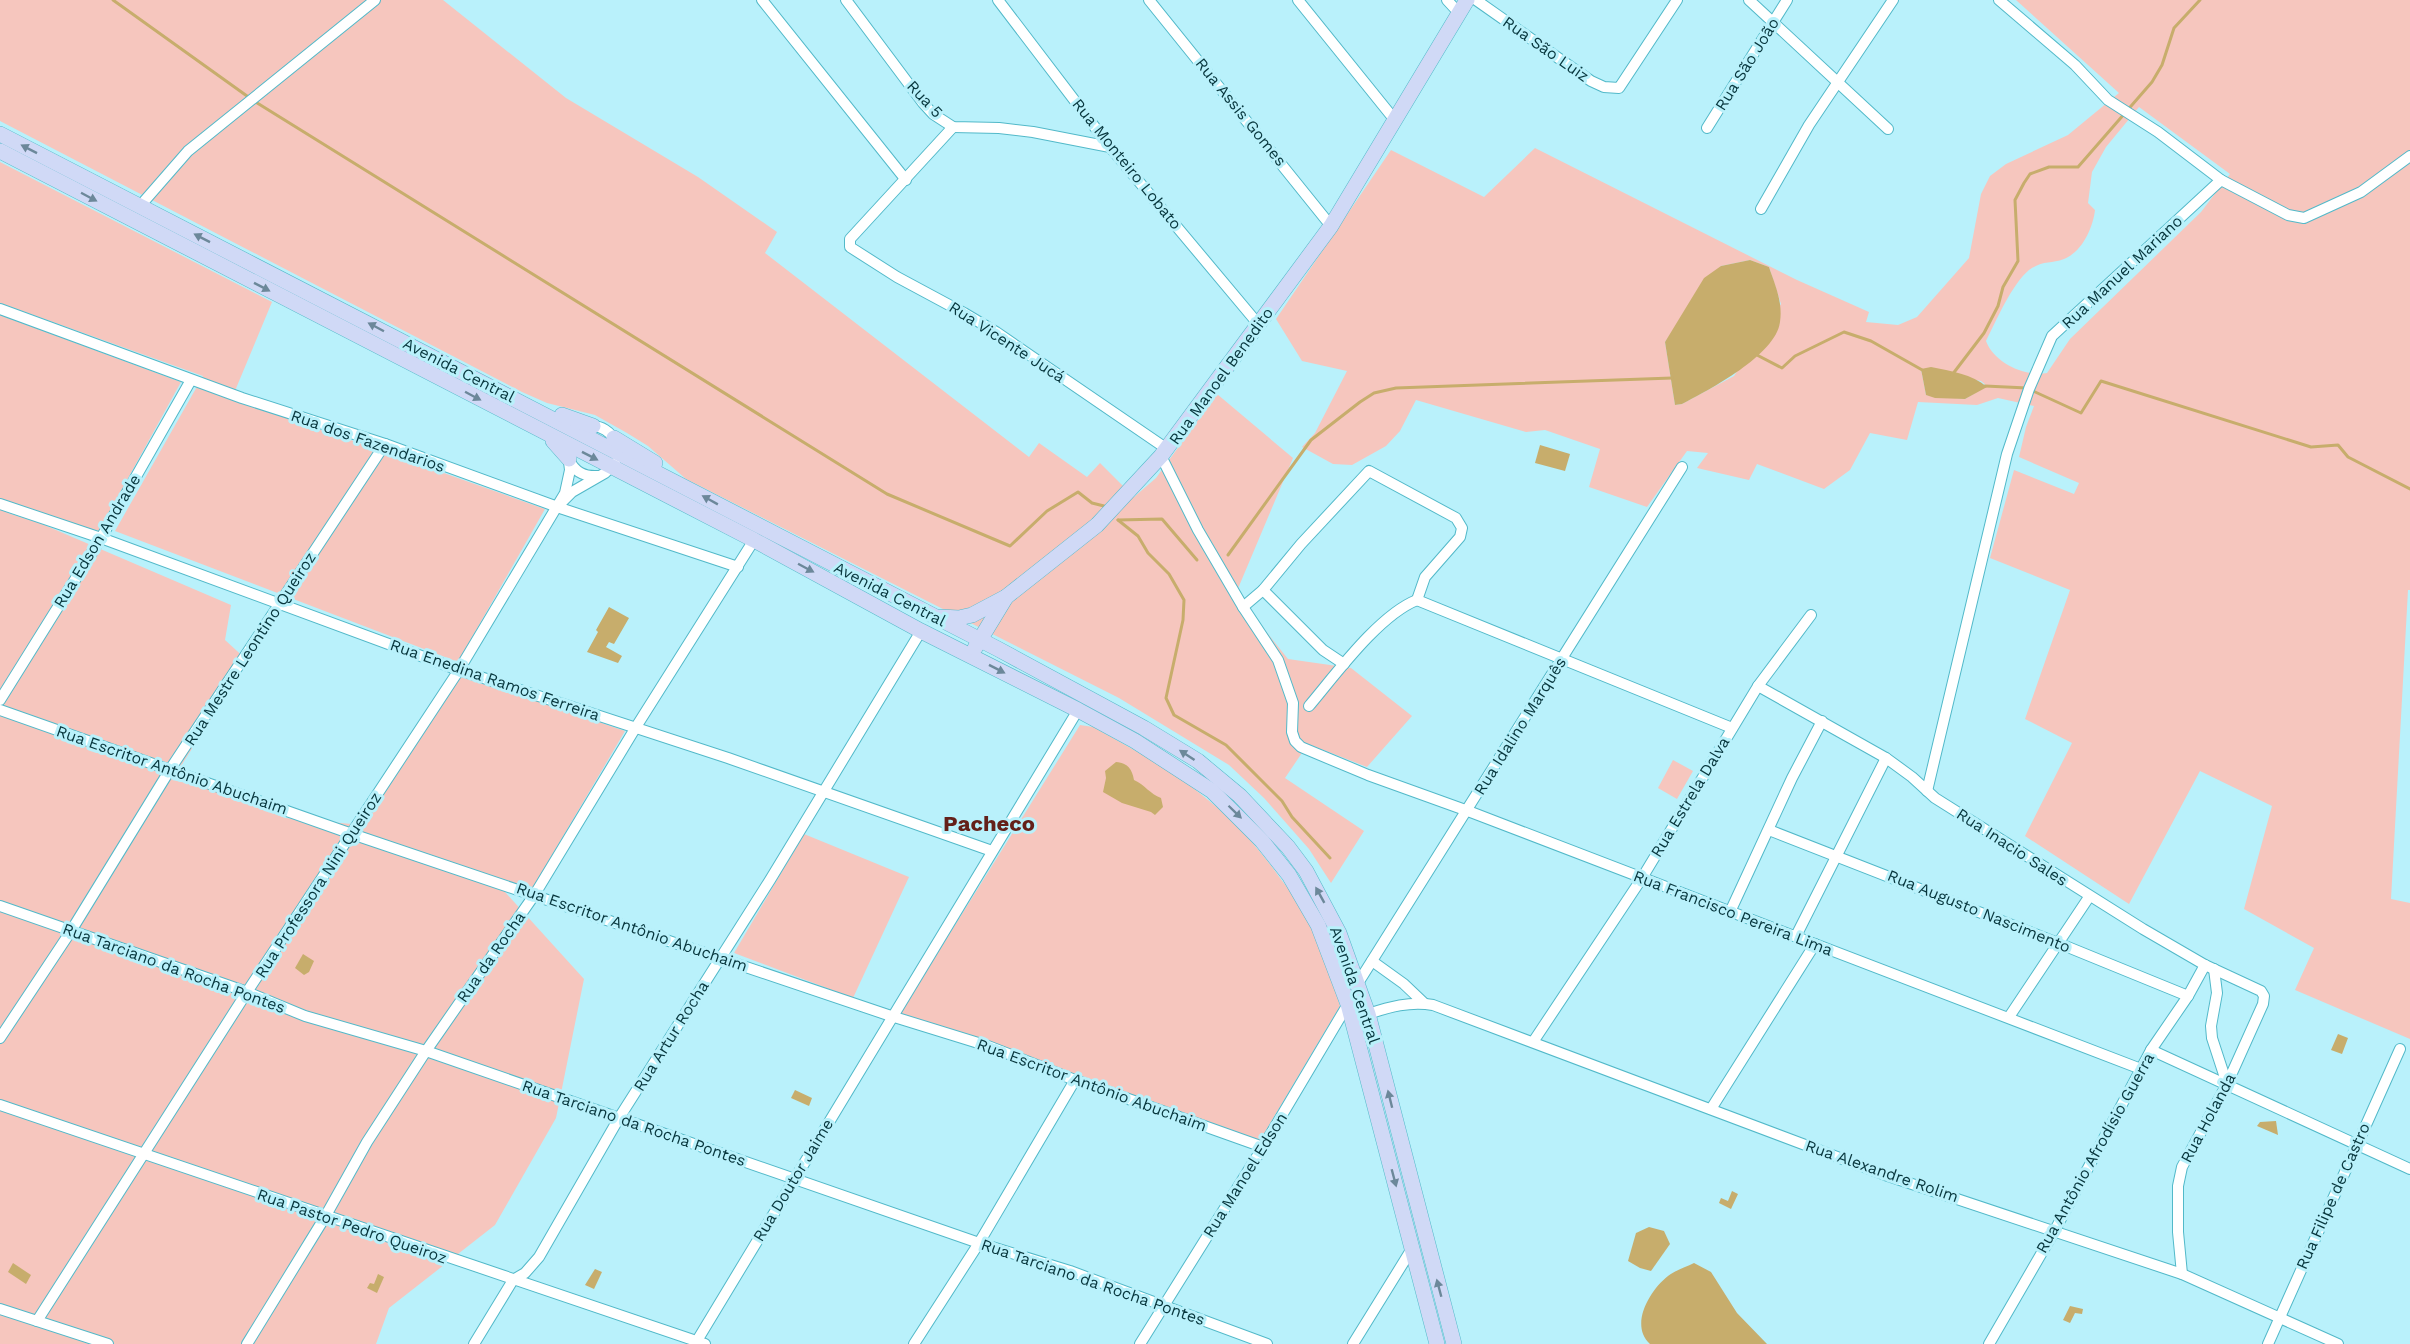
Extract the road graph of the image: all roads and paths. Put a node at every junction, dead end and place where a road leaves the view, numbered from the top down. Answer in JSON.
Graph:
{"nodes":[{"id":1,"x":375,"y":0,"type":"edge"},
{"id":2,"x":762,"y":0,"type":"edge"},
{"id":3,"x":846,"y":0,"type":"edge"},
{"id":4,"x":998,"y":0,"type":"edge"},
{"id":5,"x":1149,"y":0,"type":"edge"},
{"id":6,"x":1298,"y":0,"type":"edge"},
{"id":7,"x":1447,"y":0,"type":"edge"},
{"id":8,"x":1467,"y":0,"type":"edge"},
{"id":9,"x":1476,"y":0,"type":"edge"},
{"id":10,"x":1677,"y":0,"type":"edge"},
{"id":11,"x":1749,"y":0,"type":"edge"},
{"id":12,"x":1787,"y":0,"type":"edge"},
{"id":13,"x":1893,"y":0,"type":"edge"},
{"id":14,"x":1999,"y":0,"type":"edge"},
{"id":15,"x":1458,"y":14,"type":"junction"},
{"id":16,"x":1772,"y":21,"type":"junction"},
{"id":17,"x":1837,"y":82,"type":"junction"},
{"id":18,"x":1394,"y":119,"type":"junction"},
{"id":19,"x":953,"y":127,"type":"junction"},
{"id":20,"x":1707,"y":128,"type":"dead end"},
{"id":21,"x":1888,"y":129,"type":"dead end"},
{"id":22,"x":0,"y":134,"type":"edge"},
{"id":23,"x":1110,"y":147,"type":"junction"},
{"id":24,"x":0,"y":151,"type":"edge"},
{"id":25,"x":2410,"y":156,"type":"edge"},
{"id":26,"x":906,"y":180,"type":"junction"},
{"id":27,"x":2221,"y":180,"type":"junction"},
{"id":28,"x":140,"y":206,"type":"junction"},
{"id":29,"x":1761,"y":208,"type":"dead end"},
{"id":30,"x":1331,"y":226,"type":"junction"},
{"id":31,"x":0,"y":309,"type":"edge"},
{"id":32,"x":1258,"y":325,"type":"junction"},
{"id":33,"x":191,"y":380,"type":"junction"},
{"id":34,"x":524,"y":404,"type":"junction"},
{"id":35,"x":592,"y":426,"type":"junction"},
{"id":36,"x":577,"y":432,"type":"junction"},
{"id":37,"x":614,"y":438,"type":"junction"},
{"id":38,"x":385,"y":444,"type":"junction"},
{"id":39,"x":568,"y":452,"type":"junction"},
{"id":40,"x":1164,"y":453,"type":"junction"},
{"id":41,"x":615,"y":461,"type":"junction"},
{"id":42,"x":1682,"y":467,"type":"dead end"},
{"id":43,"x":598,"y":476,"type":"junction"},
{"id":44,"x":631,"y":477,"type":"junction"},
{"id":45,"x":683,"y":486,"type":"junction"},
{"id":46,"x":0,"y":504,"type":"edge"},
{"id":47,"x":557,"y":507,"type":"junction"},
{"id":48,"x":101,"y":538,"type":"junction"},
{"id":49,"x":754,"y":540,"type":"junction"},
{"id":50,"x":738,"y":567,"type":"junction"},
{"id":51,"x":1263,"y":590,"type":"junction"},
{"id":52,"x":1006,"y":597,"type":"junction"},
{"id":53,"x":1417,"y":600,"type":"junction"},
{"id":54,"x":280,"y":604,"type":"junction"},
{"id":55,"x":1243,"y":607,"type":"junction"},
{"id":56,"x":996,"y":615,"type":"junction"},
{"id":57,"x":1811,"y":615,"type":"dead end"},
{"id":58,"x":933,"y":617,"type":"junction"},
{"id":59,"x":921,"y":631,"type":"junction"},
{"id":60,"x":980,"y":640,"type":"junction"},
{"id":61,"x":998,"y":649,"type":"junction"},
{"id":62,"x":970,"y":656,"type":"junction"},
{"id":63,"x":1562,"y":657,"type":"junction"},
{"id":64,"x":1344,"y":664,"type":"junction"},
{"id":65,"x":459,"y":670,"type":"junction"},
{"id":66,"x":1758,"y":686,"type":"junction"},
{"id":67,"x":0,"y":700,"type":"edge"},
{"id":68,"x":1309,"y":706,"type":"dead end"},
{"id":69,"x":0,"y":710,"type":"edge"},
{"id":70,"x":1078,"y":710,"type":"junction"},
{"id":71,"x":1822,"y":721,"type":"junction"},
{"id":72,"x":636,"y":727,"type":"junction"},
{"id":73,"x":1731,"y":728,"type":"junction"},
{"id":74,"x":1886,"y":758,"type":"junction"},
{"id":75,"x":171,"y":768,"type":"junction"},
{"id":76,"x":1927,"y":792,"type":"junction"},
{"id":77,"x":824,"y":793,"type":"junction"},
{"id":78,"x":1468,"y":811,"type":"junction"},
{"id":79,"x":1769,"y":830,"type":"junction"},
{"id":80,"x":352,"y":834,"type":"junction"},
{"id":81,"x":992,"y":851,"type":"junction"},
{"id":82,"x":1837,"y":855,"type":"junction"},
{"id":83,"x":1642,"y":878,"type":"junction"},
{"id":84,"x":535,"y":894,"type":"junction"},
{"id":85,"x":2089,"y":897,"type":"junction"},
{"id":86,"x":0,"y":906,"type":"edge"},
{"id":87,"x":1730,"y":912,"type":"junction"},
{"id":88,"x":70,"y":931,"type":"junction"},
{"id":89,"x":1796,"y":936,"type":"junction"},
{"id":90,"x":2058,"y":942,"type":"junction"},
{"id":91,"x":1815,"y":944,"type":"junction"},
{"id":92,"x":721,"y":957,"type":"junction"},
{"id":93,"x":1372,"y":961,"type":"junction"},
{"id":94,"x":2209,"y":967,"type":"junction"},
{"id":95,"x":1358,"y":983,"type":"junction"},
{"id":96,"x":247,"y":992,"type":"junction"},
{"id":97,"x":2188,"y":996,"type":"junction"},
{"id":98,"x":1424,"y":1003,"type":"junction"},
{"id":99,"x":1348,"y":1004,"type":"junction"},
{"id":100,"x":2264,"y":1004,"type":"joint"},
{"id":101,"x":1368,"y":1014,"type":"junction"},
{"id":102,"x":891,"y":1016,"type":"junction"},
{"id":103,"x":2009,"y":1017,"type":"junction"},
{"id":104,"x":0,"y":1038,"type":"edge"},
{"id":105,"x":1533,"y":1042,"type":"junction"},
{"id":106,"x":2400,"y":1049,"type":"dead end"},
{"id":107,"x":2151,"y":1050,"type":"junction"},
{"id":108,"x":426,"y":1051,"type":"junction"},
{"id":109,"x":2141,"y":1069,"type":"junction"},
{"id":110,"x":1075,"y":1080,"type":"junction"},
{"id":111,"x":2228,"y":1084,"type":"junction"},
{"id":112,"x":0,"y":1106,"type":"edge"},
{"id":113,"x":1711,"y":1109,"type":"junction"},
{"id":114,"x":619,"y":1118,"type":"junction"},
{"id":115,"x":2356,"y":1143,"type":"junction"},
{"id":116,"x":1263,"y":1147,"type":"junction"},
{"id":117,"x":142,"y":1154,"type":"junction"},
{"id":118,"x":2410,"y":1169,"type":"edge"},
{"id":119,"x":795,"y":1178,"type":"junction"},
{"id":120,"x":325,"y":1217,"type":"junction"},
{"id":121,"x":2055,"y":1230,"type":"junction"},
{"id":122,"x":979,"y":1243,"type":"junction"},
{"id":123,"x":1413,"y":1247,"type":"junction"},
{"id":124,"x":2182,"y":1274,"type":"junction"},
{"id":125,"x":513,"y":1280,"type":"junction"},
{"id":126,"x":1165,"y":1304,"type":"junction"},
{"id":127,"x":0,"y":1309,"type":"edge"},
{"id":128,"x":2280,"y":1317,"type":"junction"},
{"id":129,"x":37,"y":1321,"type":"junction"},
{"id":130,"x":698,"y":1343,"type":"edge"},
{"id":131,"x":108,"y":1344,"type":"edge"},
{"id":132,"x":247,"y":1344,"type":"edge"},
{"id":133,"x":474,"y":1344,"type":"edge"},
{"id":134,"x":914,"y":1344,"type":"edge"},
{"id":135,"x":1140,"y":1344,"type":"edge"},
{"id":136,"x":1267,"y":1344,"type":"edge"},
{"id":137,"x":1353,"y":1344,"type":"edge"},
{"id":138,"x":1437,"y":1344,"type":"edge"},
{"id":139,"x":1454,"y":1344,"type":"edge"},
{"id":140,"x":1989,"y":1344,"type":"edge"},
{"id":141,"x":2268,"y":1344,"type":"edge"},
{"id":142,"x":2338,"y":1344,"type":"edge"}],
"edges":[{"from":1,"to":28,"type":"street"},
{"from":2,"to":26,"type":"street"},
{"from":3,"to":19,"type":"street","name":"Rua 5"},
{"from":4,"to":23,"type":"street","name":"Rua Monteiro Lobato"},
{"from":5,"to":30,"type":"street","name":"Rua Assis Gomes"},
{"from":6,"to":18,"type":"street"},
{"from":7,"to":15,"type":"street"},
{"from":8,"to":15,"type":"main road","name":"Rua Manoel Benedito"},
{"from":9,"to":10,"type":"street","name":"Rua São Luiz"},
{"from":11,"to":16,"type":"street"},
{"from":12,"to":16,"type":"street","name":"Rua São João"},
{"from":13,"to":17,"type":"street"},
{"from":14,"to":27,"type":"street"},
{"from":15,"to":18,"type":"main road","name":"Rua Manoel Benedito"},
{"from":16,"to":17,"type":"street"},
{"from":16,"to":20,"type":"street","name":"Rua São João"},
{"from":17,"to":21,"type":"street"},
{"from":17,"to":29,"type":"street"},
{"from":18,"to":30,"type":"main road","name":"Rua Manoel Benedito"},
{"from":19,"to":23,"type":"street","name":"Rua 5"},
{"from":19,"to":26,"type":"street"},
{"from":28,"to":22,"type":"main road","name":"Avenida Central","one_way":true},
{"from":23,"to":32,"type":"street","name":"Rua Monteiro Lobato"},
{"from":24,"to":39,"type":"main road","name":"Avenida Central","one_way":true},
{"from":25,"to":27,"type":"street"},
{"from":26,"to":40,"type":"street","name":"Rua Vicente Jucá"},
{"from":27,"to":76,"type":"street","name":"Rua Manuel Mariano"},
{"from":34,"to":28,"type":"main road","name":"Avenida Central","one_way":true},
{"from":30,"to":32,"type":"main road","name":"Rua Manoel Benedito"},
{"from":31,"to":33,"type":"street","name":"Rua dos Fazendarios"},
{"from":32,"to":40,"type":"main road","name":"Rua Manoel Benedito"},
{"from":33,"to":38,"type":"street","name":"Rua dos Fazendarios"},
{"from":33,"to":48,"type":"street","name":"Rua Edson Andrade"},
{"from":34,"to":35,"type":"main road"},
{"from":34,"to":36,"type":"main road","name":"Avenida Central"},
{"from":35,"to":36,"type":"street"},
{"from":35,"to":37,"type":"street"},
{"from":36,"to":39,"type":"street"},
{"from":36,"to":41,"type":"main road","name":"Avenida Central"},
{"from":37,"to":41,"type":"street"},
{"from":37,"to":45,"type":"main road"},
{"from":38,"to":47,"type":"street","name":"Rua dos Fazendarios"},
{"from":38,"to":54,"type":"street","name":"Rua Mestre Leontino Queiroz"},
{"from":39,"to":41,"type":"main road","name":"Avenida Central","one_way":true},
{"from":39,"to":43,"type":"street"},
{"from":39,"to":47,"type":"street"},
{"from":40,"to":52,"type":"main road","name":"Rua Manoel Benedito"},
{"from":40,"to":55,"type":"street"},
{"from":41,"to":43,"type":"street"},
{"from":41,"to":44,"type":"main road","name":"Avenida Central"},
{"from":41,"to":45,"type":"main road","name":"Avenida Central"},
{"from":42,"to":63,"type":"street","name":"Rua Idalino Marquês"},
{"from":43,"to":44,"type":"main road"},
{"from":43,"to":47,"type":"street"},
{"from":44,"to":49,"type":"main road","name":"Avenida Central"},
{"from":58,"to":45,"type":"main road","name":"Avenida Central","one_way":true},
{"from":46,"to":48,"type":"street","name":"Rua Enedina Ramos Ferreira"},
{"from":47,"to":50,"type":"street","name":"Rua dos Fazendarios"},
{"from":47,"to":65,"type":"street","name":"Rua Professora Nini Queiroz"},
{"from":48,"to":54,"type":"street","name":"Rua Enedina Ramos Ferreira"},
{"from":48,"to":67,"type":"street","name":"Rua Edson Andrade"},
{"from":49,"to":50,"type":"street","name":"Rua da Rocha"},
{"from":49,"to":59,"type":"main road","name":"Avenida Central","one_way":true},
{"from":50,"to":72,"type":"street","name":"Rua da Rocha"},
{"from":51,"to":53,"type":"street"},
{"from":51,"to":55,"type":"street"},
{"from":51,"to":64,"type":"street"},
{"from":52,"to":56,"type":"main road","name":"Rua Manoel Benedito"},
{"from":52,"to":58,"type":"main road","name":"Rua Manoel Benedito"},
{"from":53,"to":63,"type":"street"},
{"from":53,"to":64,"type":"street"},
{"from":54,"to":65,"type":"street","name":"Rua Enedina Ramos Ferreira"},
{"from":54,"to":75,"type":"street","name":"Rua Mestre Leontino Queiroz"},
{"from":55,"to":78,"type":"street","name":"Rua Francisco Pereira Lima"},
{"from":56,"to":60,"type":"main road","name":"Rua Manoel Benedito"},
{"from":56,"to":61,"type":"main road"},
{"from":57,"to":66,"type":"street","name":"Rua Estrela Dalva"},
{"from":58,"to":60,"type":"main road","name":"Avenida Central"},
{"from":59,"to":62,"type":"main road","name":"Avenida Central"},
{"from":59,"to":77,"type":"street","name":"Rua Artur Rocha"},
{"from":60,"to":61,"type":"main road","name":"Avenida Central"},
{"from":60,"to":62,"type":"main road","name":"Rua Manoel Benedito"},
{"from":95,"to":61,"type":"main road","name":"Avenida Central","one_way":true},
{"from":62,"to":70,"type":"main road","name":"Avenida Central","one_way":true},
{"from":63,"to":73,"type":"street"},
{"from":63,"to":78,"type":"street","name":"Rua Idalino Marquês"},
{"from":64,"to":68,"type":"street"},
{"from":65,"to":72,"type":"street","name":"Rua Enedina Ramos Ferreira"},
{"from":65,"to":80,"type":"street","name":"Rua Professora Nini Queiroz"},
{"from":66,"to":71,"type":"street","name":"Rua Inacio Sales"},
{"from":66,"to":73,"type":"street","name":"Rua Estrela Dalva"},
{"from":69,"to":75,"type":"street","name":"Rua Escritor Antônio Abuchaim"},
{"from":70,"to":81,"type":"street","name":"Rua Doutor Jaime"},
{"from":70,"to":99,"type":"main road","name":"Avenida Central","one_way":true},
{"from":71,"to":74,"type":"street","name":"Rua Inacio Sales"},
{"from":71,"to":79,"type":"street"},
{"from":72,"to":77,"type":"street","name":"Rua Enedina Ramos Ferreira"},
{"from":72,"to":84,"type":"street","name":"Rua da Rocha"},
{"from":73,"to":83,"type":"street","name":"Rua Estrela Dalva"},
{"from":74,"to":76,"type":"street","name":"Rua Inacio Sales"},
{"from":74,"to":82,"type":"street"},
{"from":75,"to":80,"type":"street","name":"Rua Escritor Antônio Abuchaim"},
{"from":75,"to":88,"type":"street","name":"Rua Mestre Leontino Queiroz"},
{"from":76,"to":85,"type":"street","name":"Rua Inacio Sales"},
{"from":77,"to":81,"type":"street","name":"Rua Enedina Ramos Ferreira"},
{"from":77,"to":92,"type":"street","name":"Rua Artur Rocha"},
{"from":78,"to":83,"type":"street","name":"Rua Francisco Pereira Lima"},
{"from":78,"to":93,"type":"street","name":"Rua Idalino Marquês"},
{"from":79,"to":82,"type":"street","name":"Rua Augusto Nascimento"},
{"from":79,"to":87,"type":"street"},
{"from":80,"to":84,"type":"street","name":"Rua Escritor Antônio Abuchaim"},
{"from":80,"to":96,"type":"street","name":"Rua Professora Nini Queiroz"},
{"from":81,"to":102,"type":"street","name":"Rua Doutor Jaime"},
{"from":82,"to":89,"type":"street"},
{"from":82,"to":90,"type":"street","name":"Rua Augusto Nascimento"},
{"from":83,"to":87,"type":"street","name":"Rua Francisco Pereira Lima"},
{"from":83,"to":105,"type":"street","name":"Rua Estrela Dalva"},
{"from":84,"to":92,"type":"street","name":"Rua Escritor Antônio Abuchaim"},
{"from":84,"to":108,"type":"street","name":"Rua da Rocha"},
{"from":85,"to":90,"type":"street"},
{"from":85,"to":94,"type":"street","name":"Rua Inacio Sales"},
{"from":86,"to":88,"type":"street","name":"Rua Tarciano da Rocha Pontes"},
{"from":87,"to":89,"type":"street","name":"Rua Francisco Pereira Lima"},
{"from":88,"to":96,"type":"street","name":"Rua Tarciano da Rocha Pontes"},
{"from":88,"to":104,"type":"street","name":"Rua Mestre Leontino Queiroz"},
{"from":89,"to":91,"type":"street","name":"Rua Francisco Pereira Lima"},
{"from":90,"to":97,"type":"street","name":"Rua Augusto Nascimento"},
{"from":90,"to":103,"type":"street"},
{"from":91,"to":103,"type":"street","name":"Rua Francisco Pereira Lima"},
{"from":91,"to":113,"type":"street"},
{"from":92,"to":102,"type":"street","name":"Rua Escritor Antônio Abuchaim"},
{"from":92,"to":114,"type":"street","name":"Rua Artur Rocha"},
{"from":93,"to":95,"type":"street","name":"Rua Idalino Marquês"},
{"from":93,"to":98,"type":"street","name":"Rua Alexandre Rolim"},
{"from":94,"to":97,"type":"street","name":"Rua Antônio Afrodísio Guerra"},
{"from":94,"to":100,"type":"street","name":"Rua Inacio Sales"},
{"from":94,"to":111,"type":"street"},
{"from":95,"to":101,"type":"main road","name":"Avenida Central"},
{"from":96,"to":108,"type":"street","name":"Rua Tarciano da Rocha Pontes"},
{"from":96,"to":117,"type":"street","name":"Rua Professora Nini Queiroz"},
{"from":97,"to":107,"type":"street","name":"Rua Antônio Afrodísio Guerra"},
{"from":98,"to":101,"type":"street","name":"Rua Alexandre Rolim"},
{"from":98,"to":105,"type":"street","name":"Rua Alexandre Rolim"},
{"from":99,"to":116,"type":"street","name":"Rua Manoel Edson"},
{"from":99,"to":123,"type":"main road","name":"Avenida Central","one_way":true},
{"from":100,"to":111,"type":"street","name":"Rua Holanda"},
{"from":139,"to":101,"type":"main road","name":"Avenida Central","one_way":true},
{"from":102,"to":110,"type":"street","name":"Rua Escritor Antônio Abuchaim"},
{"from":102,"to":119,"type":"street","name":"Rua Doutor Jaime"},
{"from":103,"to":109,"type":"street","name":"Rua Francisco Pereira Lima"},
{"from":105,"to":113,"type":"street","name":"Rua Alexandre Rolim"},
{"from":106,"to":115,"type":"street","name":"Rua Filipe de Castro"},
{"from":107,"to":109,"type":"street","name":"Rua Antônio Afrodísio Guerra"},
{"from":107,"to":111,"type":"street"},
{"from":108,"to":114,"type":"street","name":"Rua Tarciano da Rocha Pontes"},
{"from":108,"to":120,"type":"street","name":"Rua da Rocha"},
{"from":109,"to":121,"type":"street","name":"Rua Antônio Afrodísio Guerra"},
{"from":110,"to":116,"type":"street","name":"Rua Escritor Antônio Abuchaim"},
{"from":110,"to":122,"type":"street"},
{"from":111,"to":115,"type":"street"},
{"from":111,"to":124,"type":"street","name":"Rua Holanda"},
{"from":112,"to":117,"type":"street","name":"Rua Pastor Pedro Queiroz"},
{"from":113,"to":121,"type":"street","name":"Rua Alexandre Rolim"},
{"from":114,"to":119,"type":"street","name":"Rua Tarciano da Rocha Pontes"},
{"from":114,"to":125,"type":"street","name":"Rua Artur Rocha"},
{"from":115,"to":118,"type":"street"},
{"from":115,"to":128,"type":"street","name":"Rua Filipe de Castro"},
{"from":116,"to":126,"type":"street","name":"Rua Manoel Edson"},
{"from":117,"to":120,"type":"street","name":"Rua Pastor Pedro Queiroz"},
{"from":117,"to":129,"type":"street","name":"Rua Professora Nini Queiroz"},
{"from":119,"to":122,"type":"street","name":"Rua Tarciano da Rocha Pontes"},
{"from":119,"to":130,"type":"street","name":"Rua Doutor Jaime"},
{"from":120,"to":125,"type":"street","name":"Rua Pastor Pedro Queiroz"},
{"from":120,"to":132,"type":"street","name":"Rua da Rocha"},
{"from":121,"to":124,"type":"street","name":"Rua Alexandre Rolim"},
{"from":121,"to":140,"type":"street","name":"Rua Antônio Afrodísio Guerra"},
{"from":122,"to":126,"type":"street","name":"Rua Tarciano da Rocha Pontes"},
{"from":122,"to":134,"type":"street"},
{"from":123,"to":137,"type":"street"},
{"from":123,"to":138,"type":"main road","name":"Avenida Central"},
{"from":124,"to":128,"type":"street","name":"Rua Alexandre Rolim"},
{"from":125,"to":130,"type":"street","name":"Rua Pastor Pedro Queiroz"},
{"from":125,"to":133,"type":"street","name":"Rua Artur Rocha"},
{"from":126,"to":135,"type":"street","name":"Rua Manoel Edson"},
{"from":126,"to":136,"type":"street","name":"Rua Tarciano da Rocha Pontes"},
{"from":127,"to":129,"type":"street"},
{"from":128,"to":141,"type":"street","name":"Rua Filipe de Castro"},
{"from":128,"to":142,"type":"street","name":"Rua Alexandre Rolim"},
{"from":129,"to":131,"type":"street"}]}
